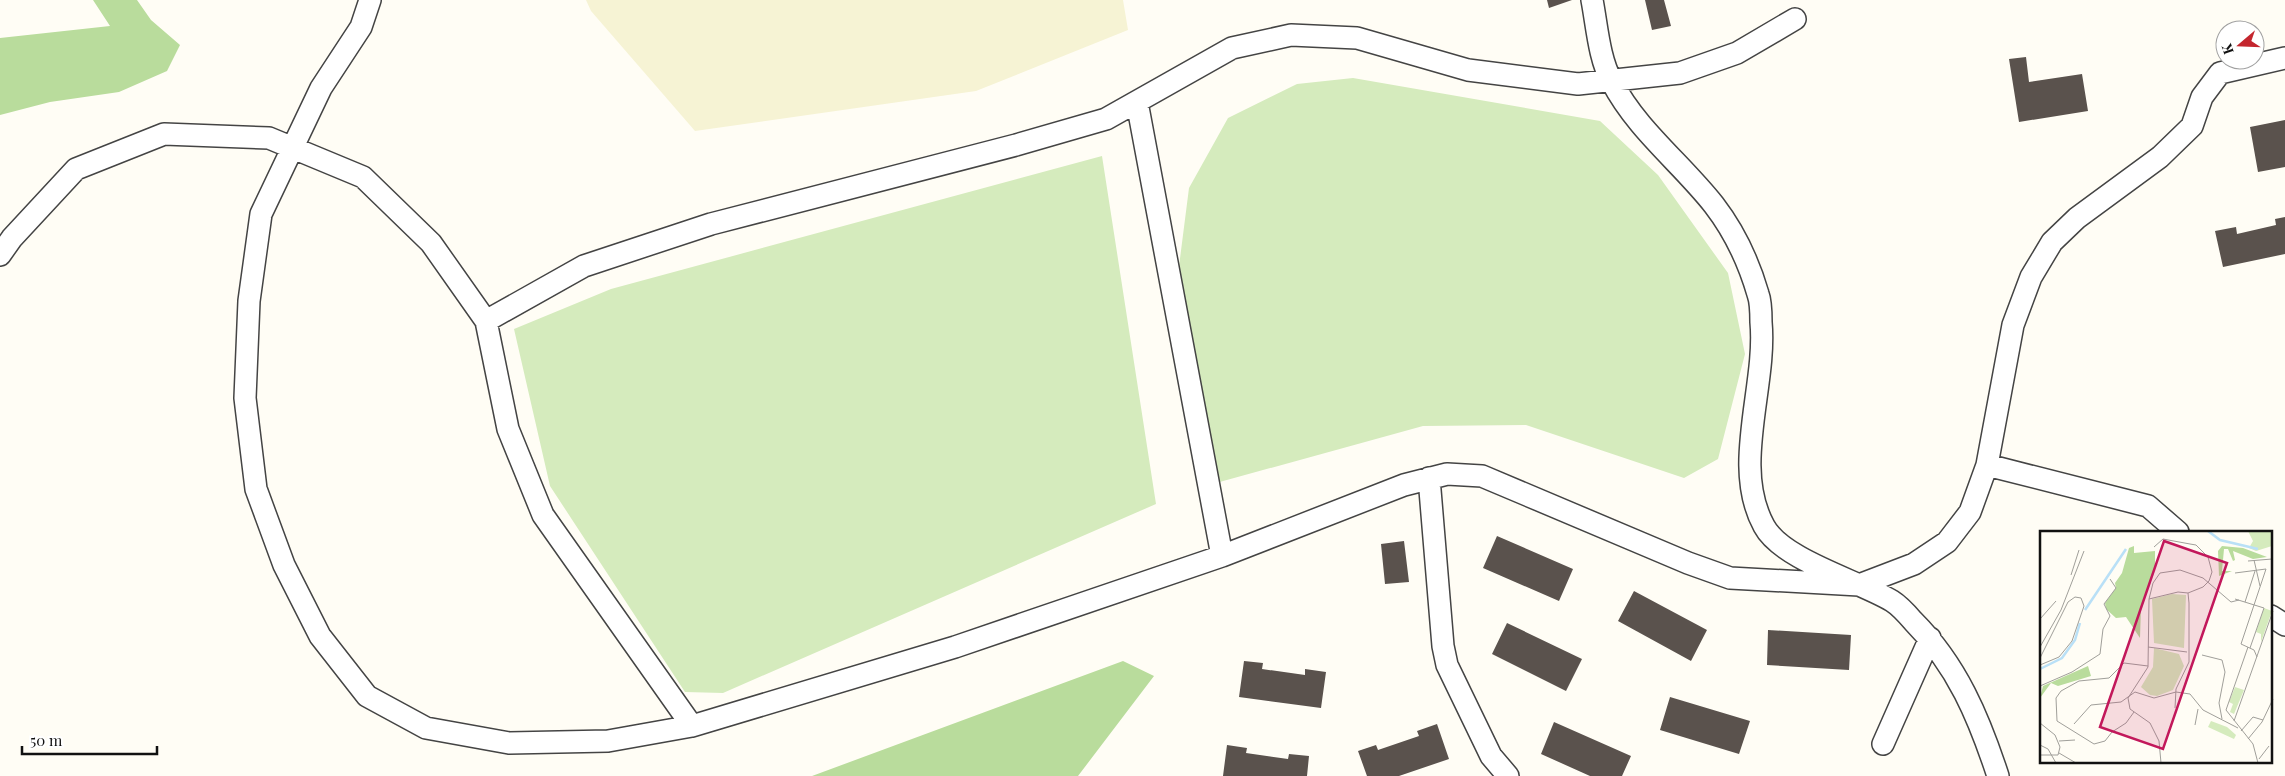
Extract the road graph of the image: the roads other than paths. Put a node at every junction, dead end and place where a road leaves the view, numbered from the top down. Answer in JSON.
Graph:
{"nodes":[{"id":1,"x":370,"y":0,"type":"edge"},
{"id":2,"x":1592,"y":0,"type":"edge"},
{"id":3,"x":1795,"y":20,"type":"dead end"},
{"id":4,"x":2285,"y":58,"type":"edge"},
{"id":5,"x":1610,"y":80,"type":"junction"},
{"id":6,"x":1137,"y":102,"type":"junction"},
{"id":7,"x":293,"y":147,"type":"junction"},
{"id":8,"x":0,"y":255,"type":"edge"},
{"id":9,"x":486,"y":320,"type":"junction"},
{"id":10,"x":1987,"y":465,"type":"junction"},
{"id":11,"x":1429,"y":478,"type":"junction"},
{"id":12,"x":2177,"y":531,"type":"edge"},
{"id":13,"x":1222,"y":556,"type":"junction"},
{"id":14,"x":1859,"y":585,"type":"junction"},
{"id":15,"x":2272,"y":617,"type":"edge"},
{"id":16,"x":2285,"y":625,"type":"edge"},
{"id":17,"x":1930,"y":638,"type":"junction"},
{"id":18,"x":692,"y":726,"type":"junction"},
{"id":19,"x":1883,"y":744,"type":"dead end"},
{"id":20,"x":1508,"y":776,"type":"edge"},
{"id":21,"x":1998,"y":776,"type":"edge"}],
"edges":[{"from":1,"to":7,"type":"street"},
{"from":2,"to":5,"type":"street"},
{"from":3,"to":5,"type":"street"},
{"from":4,"to":10,"type":"street"},
{"from":5,"to":6,"type":"street"},
{"from":5,"to":14,"type":"street"},
{"from":6,"to":9,"type":"street"},
{"from":6,"to":13,"type":"street"},
{"from":7,"to":8,"type":"street"},
{"from":7,"to":9,"type":"street"},
{"from":7,"to":18,"type":"street"},
{"from":9,"to":18,"type":"street"},
{"from":10,"to":12,"type":"street"},
{"from":10,"to":14,"type":"street"},
{"from":11,"to":13,"type":"street"},
{"from":11,"to":14,"type":"street"},
{"from":11,"to":20,"type":"street"},
{"from":13,"to":18,"type":"street"},
{"from":14,"to":17,"type":"street"},
{"from":15,"to":16,"type":"street"},
{"from":17,"to":19,"type":"street"},
{"from":17,"to":21,"type":"street"}]}
